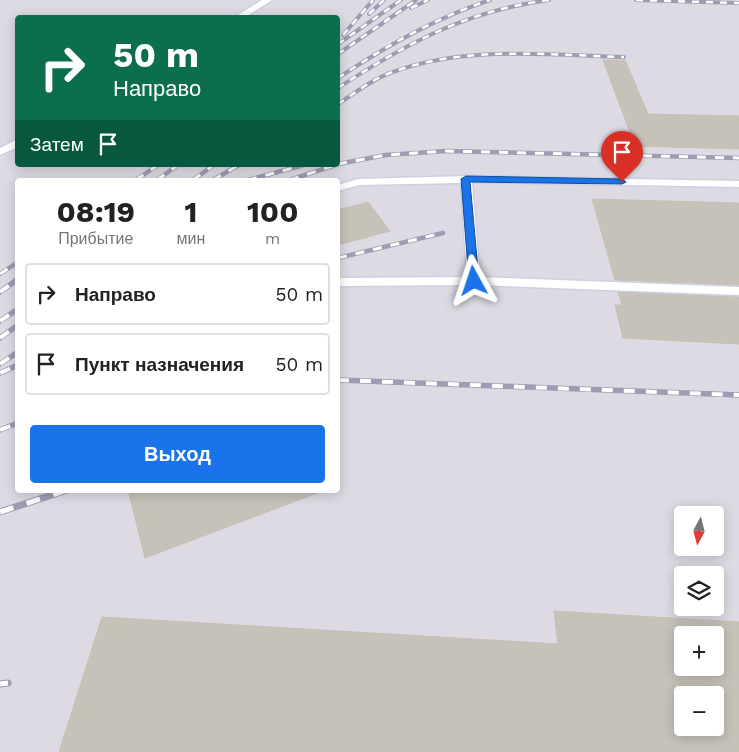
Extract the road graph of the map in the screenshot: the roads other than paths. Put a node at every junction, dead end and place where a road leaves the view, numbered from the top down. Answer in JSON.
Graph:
{"nodes":[{"id":1,"x":268,"y":0,"type":"edge"},
{"id":2,"x":242,"y":15,"type":"edge"},
{"id":3,"x":15,"y":144,"type":"edge"},
{"id":4,"x":0,"y":152,"type":"edge"},
{"id":5,"x":466,"y":179,"type":"junction"},
{"id":6,"x":739,"y":184,"type":"edge"},
{"id":7,"x":340,"y":187,"type":"edge"},
{"id":8,"x":474,"y":281,"type":"junction"},
{"id":9,"x":340,"y":282,"type":"edge"},
{"id":10,"x":739,"y":291,"type":"edge"}],
"edges":[{"from":1,"to":2,"type":"lane"},
{"from":3,"to":4,"type":"lane"},
{"from":5,"to":6,"type":"lane"},
{"from":5,"to":7,"type":"lane"},
{"from":5,"to":8,"type":"lane"},
{"from":8,"to":9,"type":"lane"},
{"from":8,"to":10,"type":"lane"}]}
